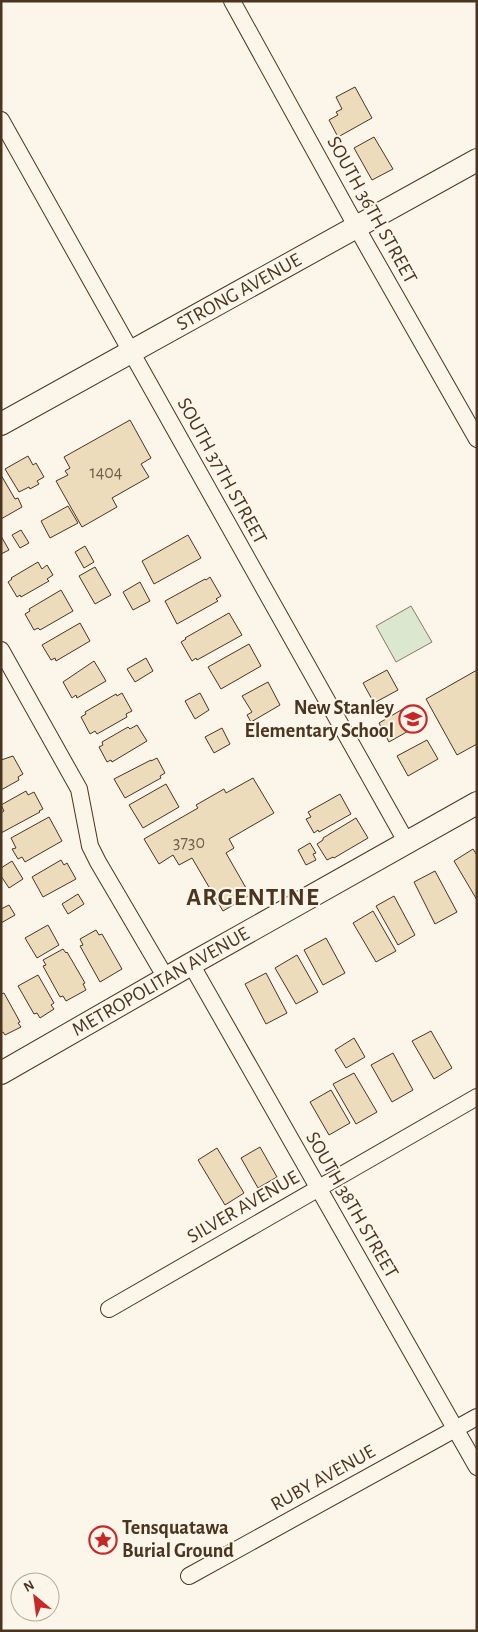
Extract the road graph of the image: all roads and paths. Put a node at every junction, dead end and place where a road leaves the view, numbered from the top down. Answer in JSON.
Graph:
{"nodes":[{"id":1,"x":232,"y":1,"type":"edge"},
{"id":2,"x":1,"y":120,"type":"edge"},
{"id":3,"x":477,"y":160,"type":"edge"},
{"id":4,"x":356,"y":227,"type":"junction"},
{"id":5,"x":130,"y":352,"type":"junction"},
{"id":6,"x":1,"y":424,"type":"edge"},
{"id":7,"x":477,"y":439,"type":"edge"},
{"id":8,"x":1,"y":650,"type":"edge"},
{"id":9,"x":477,"y":803,"type":"edge"},
{"id":10,"x":407,"y":843,"type":"junction"},
{"id":11,"x":191,"y":964,"type":"junction"},
{"id":12,"x":166,"y":978,"type":"junction"},
{"id":13,"x":1,"y":1073,"type":"edge"},
{"id":14,"x":477,"y":1097,"type":"edge"},
{"id":15,"x":318,"y":1188,"type":"junction"},
{"id":16,"x":109,"y":1309,"type":"dead end"},
{"id":17,"x":477,"y":1417,"type":"edge"},
{"id":18,"x":455,"y":1429,"type":"junction"},
{"id":19,"x":477,"y":1467,"type":"edge"},
{"id":20,"x":189,"y":1576,"type":"dead end"}],
"edges":[{"from":1,"to":4,"type":"street","name":"SOUTH 36TH STREET"},
{"from":2,"to":5,"type":"street","name":"SOUTH 37TH STREET"},
{"from":3,"to":4,"type":"main road","name":"STRONG AVENUE"},
{"from":4,"to":5,"type":"main road","name":"STRONG AVENUE"},
{"from":4,"to":7,"type":"street","name":"SOUTH 36TH STREET"},
{"from":5,"to":6,"type":"main road","name":"STRONG AVENUE"},
{"from":5,"to":10,"type":"street","name":"SOUTH 37TH STREET"},
{"from":8,"to":12,"type":"street"},
{"from":9,"to":10,"type":"main road","name":"METROPOLITAN AVENUE"},
{"from":10,"to":11,"type":"main road","name":"METROPOLITAN AVENUE"},
{"from":11,"to":12,"type":"main road","name":"METROPOLITAN AVENUE"},
{"from":11,"to":15,"type":"street","name":"SOUTH 38TH STREET"},
{"from":12,"to":13,"type":"main road","name":"METROPOLITAN AVENUE"},
{"from":14,"to":15,"type":"street","name":"SILVER AVENUE"},
{"from":15,"to":16,"type":"street","name":"SILVER AVENUE"},
{"from":15,"to":18,"type":"street","name":"SOUTH 38TH STREET"},
{"from":17,"to":18,"type":"street","name":"RUBY AVENUE"},
{"from":18,"to":19,"type":"street","name":"SOUTH 38TH STREET"},
{"from":18,"to":20,"type":"street","name":"RUBY AVENUE"}]}
